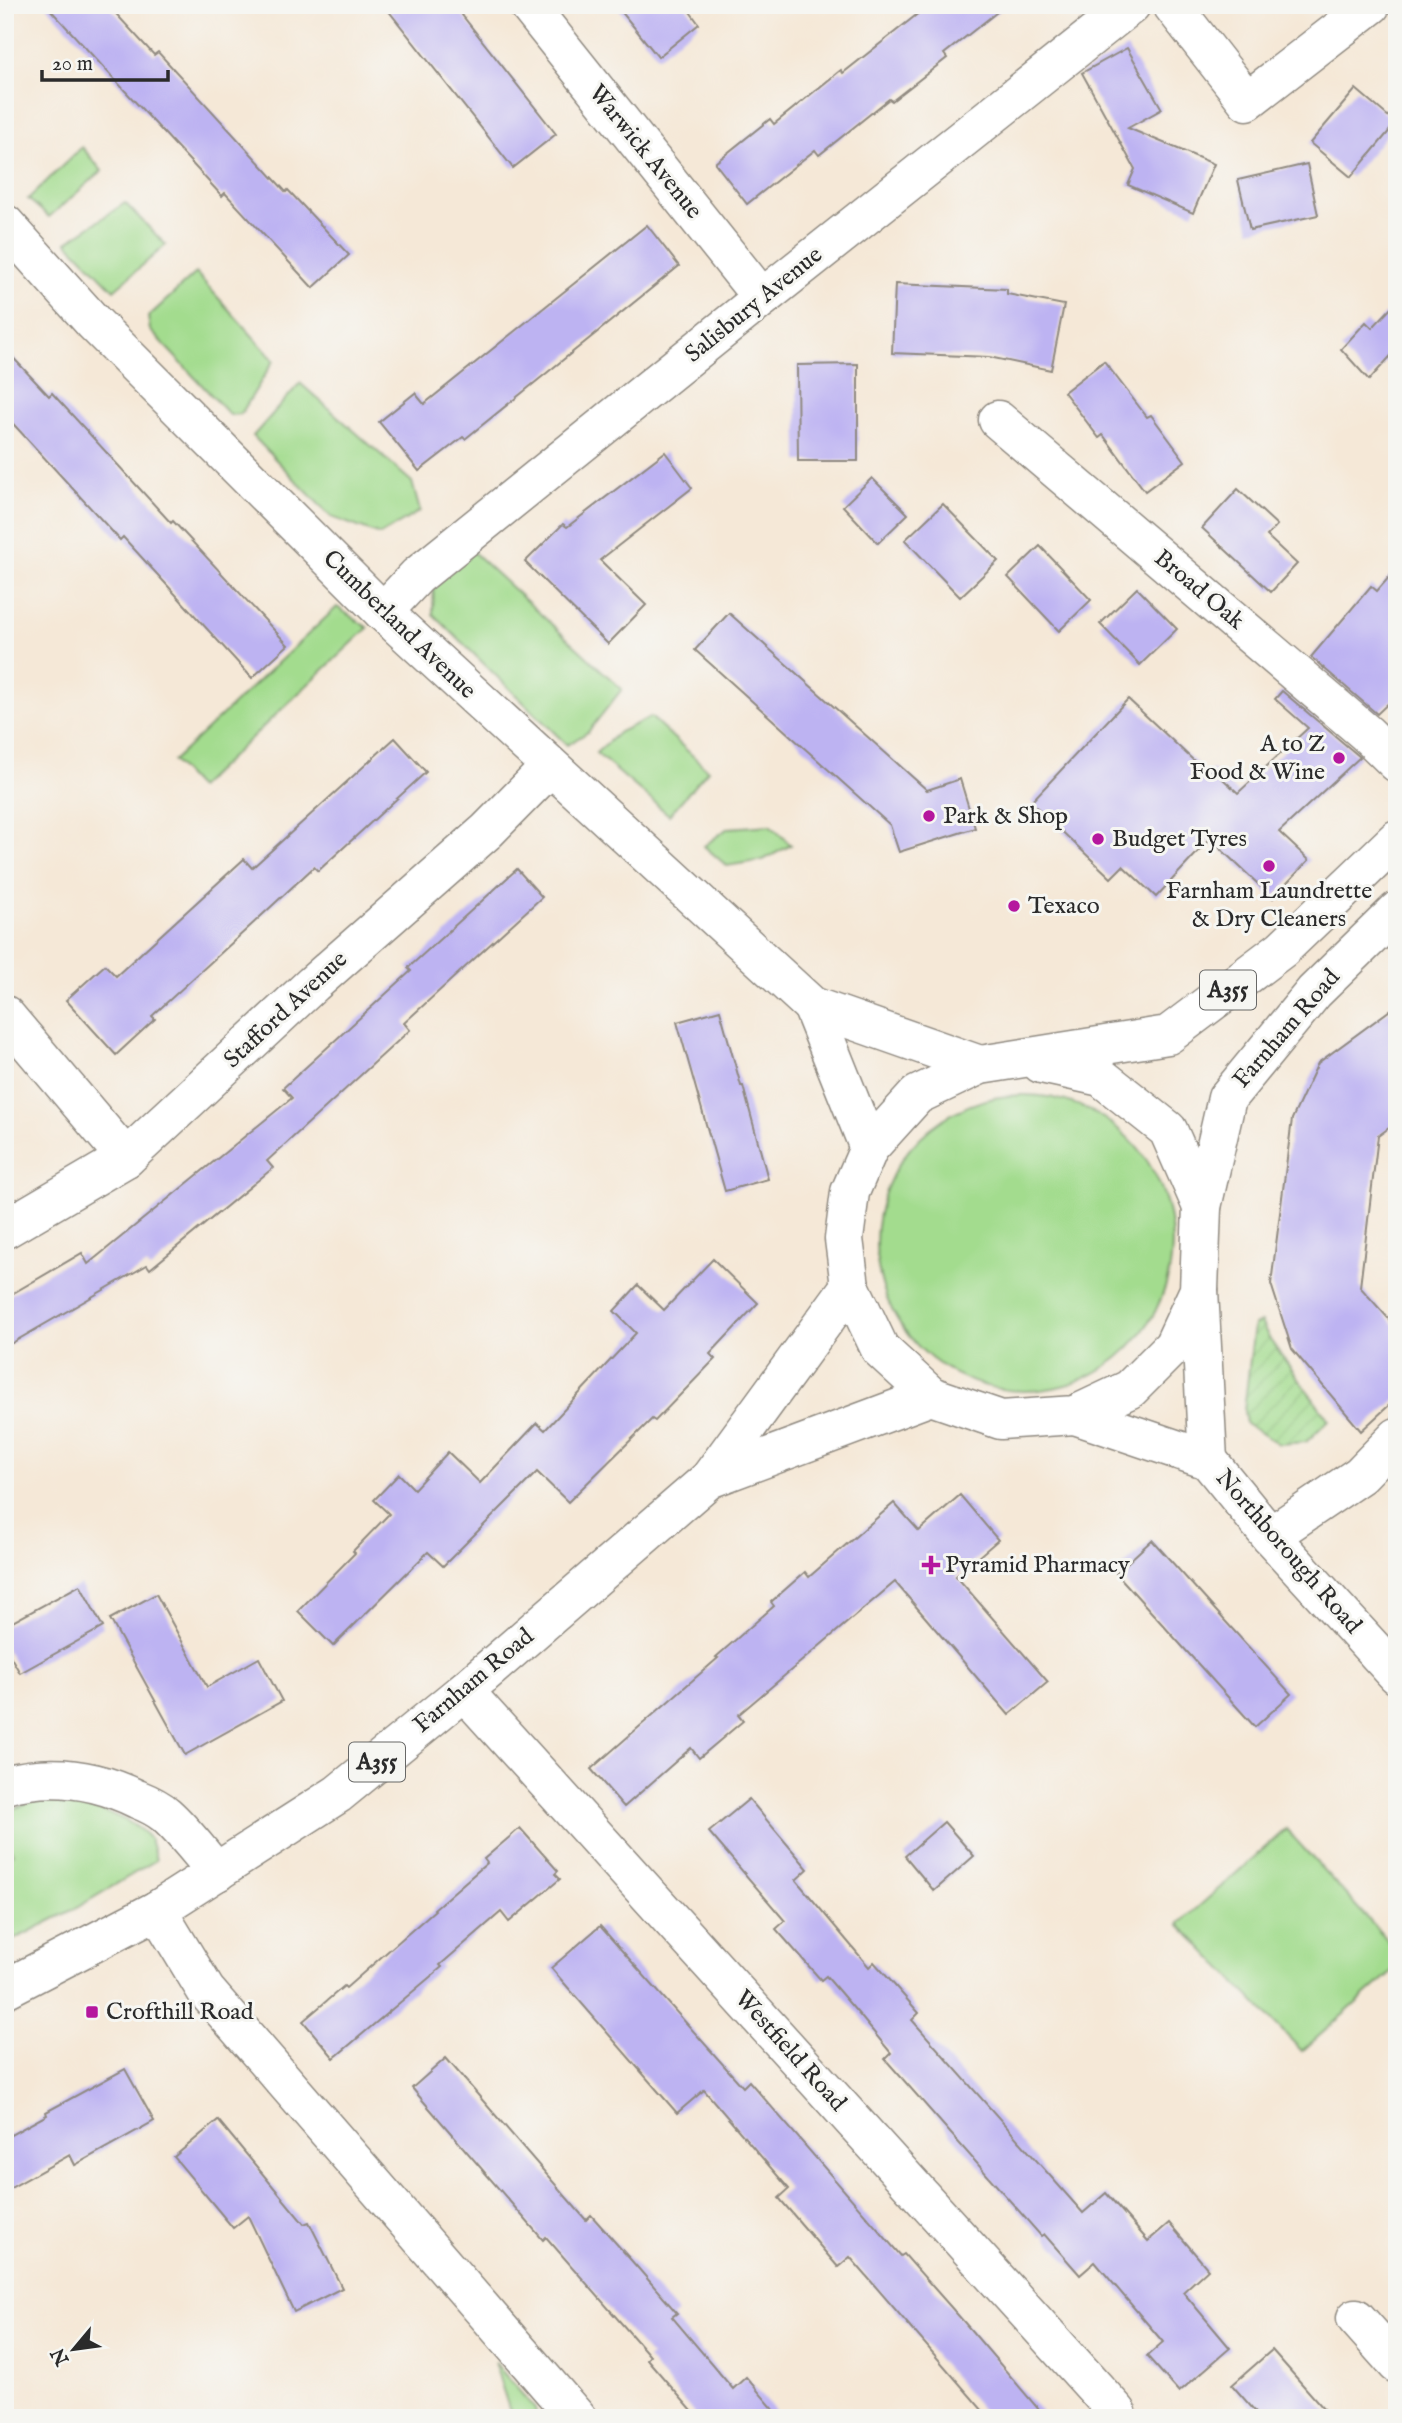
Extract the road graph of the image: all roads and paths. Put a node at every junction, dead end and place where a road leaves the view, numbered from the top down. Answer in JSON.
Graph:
{"nodes":[{"id":1,"x":528,"y":5,"type":"edge"},
{"id":2,"x":1131,"y":5,"type":"edge"},
{"id":3,"x":1172,"y":5,"type":"edge"},
{"id":4,"x":1371,"y":5,"type":"edge"},
{"id":5,"x":5,"y":224,"type":"edge"},
{"id":6,"x":762,"y":298,"type":"junction"},
{"id":7,"x":998,"y":420,"type":"dead end"},
{"id":8,"x":383,"y":612,"type":"junction"},
{"id":9,"x":1397,"y":763,"type":"edge"},
{"id":10,"x":550,"y":767,"type":"junction"},
{"id":11,"x":1397,"y":839,"type":"edge"},
{"id":12,"x":1397,"y":911,"type":"edge"},
{"id":13,"x":812,"y":1006,"type":"junction"},
{"id":14,"x":5,"y":1015,"type":"edge"},
{"id":15,"x":1018,"y":1060,"type":"junction"},
{"id":16,"x":980,"y":1065,"type":"junction"},
{"id":17,"x":869,"y":1148,"type":"junction"},
{"id":18,"x":126,"y":1158,"type":"junction"},
{"id":19,"x":1202,"y":1207,"type":"junction"},
{"id":20,"x":5,"y":1229,"type":"edge"},
{"id":21,"x":850,"y":1286,"type":"junction"},
{"id":22,"x":1199,"y":1290,"type":"junction"},
{"id":23,"x":930,"y":1396,"type":"junction"},
{"id":24,"x":1075,"y":1415,"type":"junction"},
{"id":25,"x":1397,"y":1437,"type":"edge"},
{"id":26,"x":1208,"y":1460,"type":"junction"},
{"id":27,"x":709,"y":1479,"type":"junction"},
{"id":28,"x":1270,"y":1536,"type":"junction"},
{"id":29,"x":1397,"y":1675,"type":"edge"},
{"id":30,"x":464,"y":1690,"type":"junction"},
{"id":31,"x":5,"y":1785,"type":"edge"},
{"id":32,"x":217,"y":1872,"type":"junction"},
{"id":33,"x":157,"y":1910,"type":"junction"},
{"id":34,"x":5,"y":1989,"type":"edge"},
{"id":35,"x":1356,"y":2318,"type":"dead end"},
{"id":36,"x":1397,"y":2364,"type":"edge"},
{"id":37,"x":1116,"y":2412,"type":"dead end"},
{"id":38,"x":577,"y":2418,"type":"edge"}],
"edges":[{"from":1,"to":6,"type":"street","name":"Warwick Avenue"},
{"from":2,"to":6,"type":"street","name":"Salisbury Avenue"},
{"from":3,"to":4,"type":"street"},
{"from":5,"to":8,"type":"street","name":"Cumberland Avenue"},
{"from":6,"to":8,"type":"street","name":"Salisbury Avenue"},
{"from":7,"to":9,"type":"street","name":"Broad Oak"},
{"from":8,"to":10,"type":"street","name":"Cumberland Avenue"},
{"from":10,"to":13,"type":"street","name":"Cumberland Avenue"},
{"from":10,"to":18,"type":"street","name":"Stafford Avenue"},
{"from":11,"to":15,"type":"street","name":"Farnham Road","number":"A355"},
{"from":12,"to":19,"type":"street","name":"Farnham Road","number":"A355"},
{"from":13,"to":16,"type":"street","name":"Cumberland Avenue"},
{"from":13,"to":17,"type":"street","name":"Cumberland Avenue"},
{"from":14,"to":18,"type":"street"},
{"from":15,"to":16,"type":"street","name":"Farnham Road","number":"A355"},
{"from":15,"to":19,"type":"street","name":"Farnham Road","number":"A355"},
{"from":16,"to":17,"type":"street","name":"Farnham Road","number":"A355"},
{"from":17,"to":21,"type":"street","name":"Farnham Road","number":"A355"},
{"from":18,"to":20,"type":"street","name":"Stafford Avenue"},
{"from":19,"to":22,"type":"street","name":"Farnham Road","number":"A355"},
{"from":21,"to":23,"type":"street","name":"Farnham Road","number":"A355"},
{"from":21,"to":27,"type":"street","name":"Farnham Road","number":"A355"},
{"from":22,"to":24,"type":"street","name":"Farnham Road","number":"A355"},
{"from":22,"to":26,"type":"street","name":"Northborough Road"},
{"from":23,"to":24,"type":"street","name":"Farnham Road","number":"A355"},
{"from":23,"to":27,"type":"street","name":"Farnham Road","number":"A355"},
{"from":24,"to":26,"type":"street","name":"Northborough Road"},
{"from":25,"to":28,"type":"street"},
{"from":26,"to":28,"type":"street","name":"Northborough Road"},
{"from":27,"to":30,"type":"street","name":"Farnham Road","number":"A355"},
{"from":28,"to":29,"type":"street","name":"Northborough Road"},
{"from":30,"to":32,"type":"street","name":"Farnham Road","number":"A355"},
{"from":30,"to":37,"type":"street","name":"Westfield Road"},
{"from":31,"to":32,"type":"street"},
{"from":32,"to":33,"type":"street","name":"Farnham Road","number":"A355"},
{"from":33,"to":34,"type":"street","name":"Farnham Road","number":"A355"},
{"from":33,"to":38,"type":"street"},
{"from":35,"to":36,"type":"street"}]}
